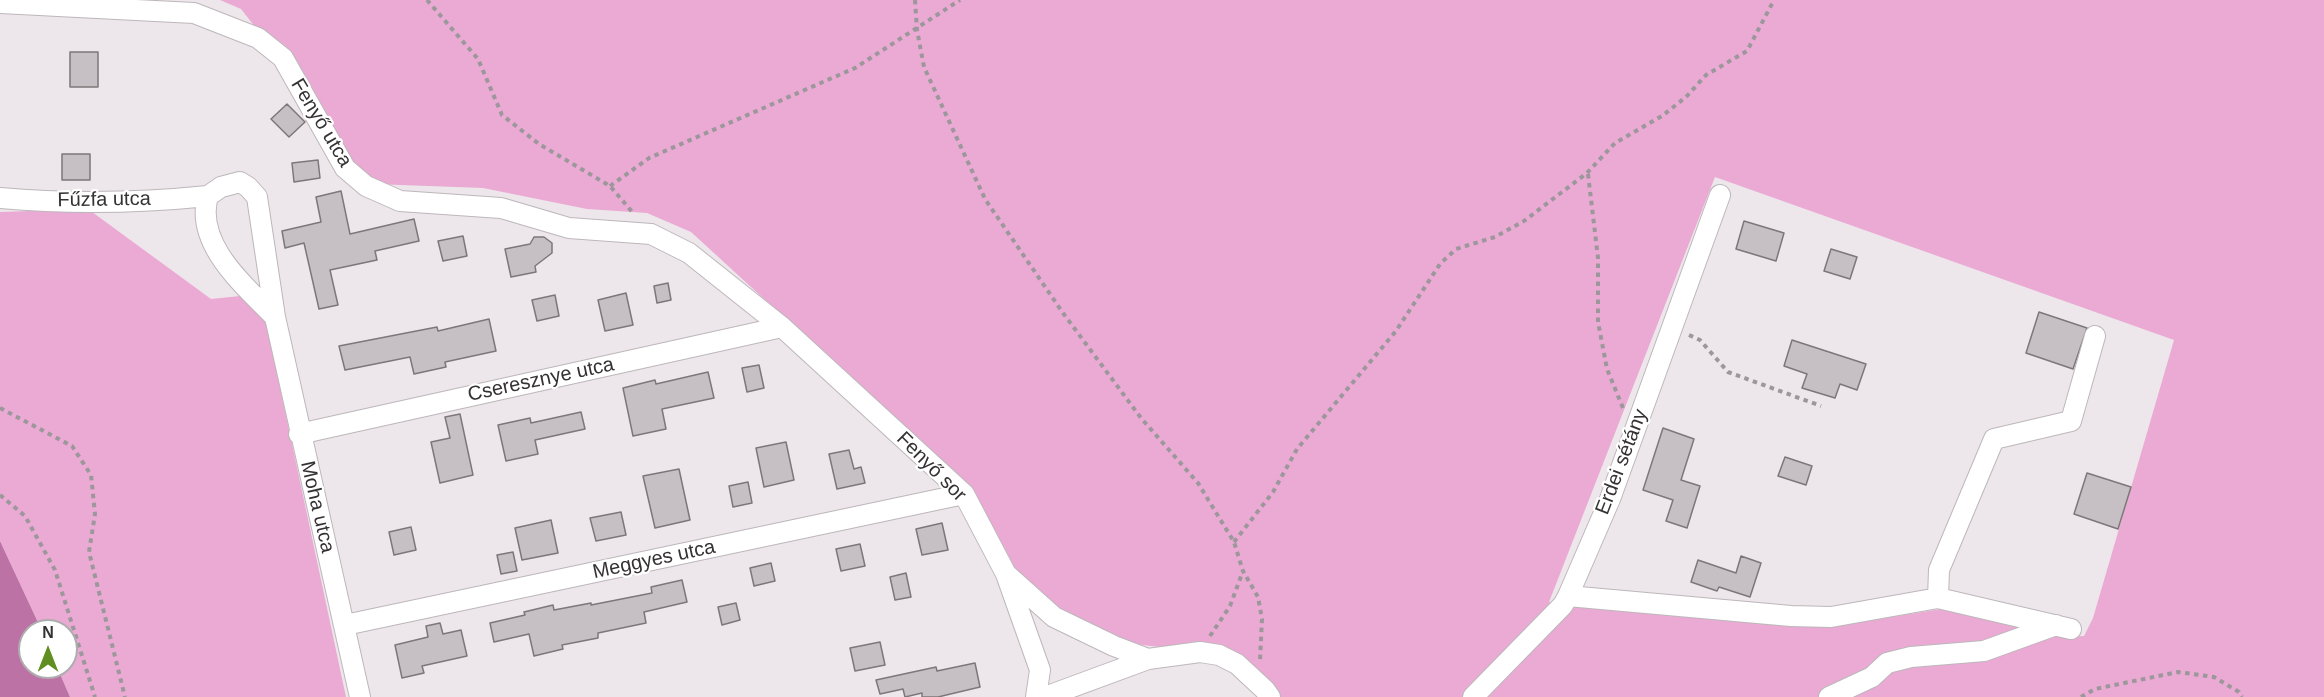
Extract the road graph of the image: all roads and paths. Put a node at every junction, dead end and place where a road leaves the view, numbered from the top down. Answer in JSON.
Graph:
{"nodes":[{"id":1,"x":427,"y":0,"type":"edge"},
{"id":2,"x":915,"y":0,"type":"edge"},
{"id":3,"x":960,"y":0,"type":"edge"},
{"id":4,"x":1774,"y":0,"type":"edge"},
{"id":5,"x":0,"y":3,"type":"edge"},
{"id":6,"x":917,"y":30,"type":"junction"},
{"id":7,"x":1587,"y":173,"type":"junction"},
{"id":8,"x":610,"y":186,"type":"junction"},
{"id":9,"x":1720,"y":195,"type":"dead end"},
{"id":10,"x":208,"y":196,"type":"junction"},
{"id":11,"x":0,"y":198,"type":"edge"},
{"id":12,"x":651,"y":234,"type":"junction"},
{"id":13,"x":274,"y":317,"type":"junction"},
{"id":14,"x":782,"y":327,"type":"junction"},
{"id":15,"x":1672,"y":328,"type":"junction"},
{"id":16,"x":2096,"y":336,"type":"dead end"},
{"id":17,"x":1821,"y":406,"type":"dead end"},
{"id":18,"x":0,"y":408,"type":"edge"},
{"id":19,"x":1634,"y":432,"type":"junction"},
{"id":20,"x":299,"y":434,"type":"junction"},
{"id":21,"x":964,"y":494,"type":"junction"},
{"id":22,"x":0,"y":495,"type":"edge"},
{"id":23,"x":1234,"y":542,"type":"junction"},
{"id":24,"x":1243,"y":571,"type":"junction"},
{"id":25,"x":1006,"y":574,"type":"junction"},
{"id":26,"x":1568,"y":596,"type":"junction"},
{"id":27,"x":1938,"y":598,"type":"junction"},
{"id":28,"x":345,"y":625,"type":"junction"},
{"id":29,"x":1200,"y":652,"type":"junction"},
{"id":30,"x":1148,"y":659,"type":"junction"},
{"id":31,"x":1268,"y":693,"type":"edge"},
{"id":32,"x":95,"y":697,"type":"edge"},
{"id":33,"x":125,"y":697,"type":"edge"},
{"id":34,"x":360,"y":697,"type":"edge"},
{"id":35,"x":1036,"y":697,"type":"edge"},
{"id":36,"x":1045,"y":697,"type":"edge"},
{"id":37,"x":1473,"y":697,"type":"edge"},
{"id":38,"x":1829,"y":697,"type":"edge"},
{"id":39,"x":2081,"y":697,"type":"edge"},
{"id":40,"x":2242,"y":697,"type":"edge"}],
"edges":[{"from":1,"to":8,"type":"path"},
{"from":2,"to":6,"type":"path"},
{"from":3,"to":6,"type":"path"},
{"from":4,"to":7,"type":"path"},
{"from":5,"to":12,"type":"street","name":"Fenyő utca"},
{"from":6,"to":8,"type":"path"},
{"from":6,"to":23,"type":"path"},
{"from":7,"to":19,"type":"path"},
{"from":7,"to":23,"type":"path"},
{"from":8,"to":12,"type":"path"},
{"from":9,"to":15,"type":"street","name":"Erdei sétány"},
{"from":10,"to":11,"type":"street","name":"Fűzfa utca"},
{"from":10,"to":13,"type":"street"},
{"from":10,"to":13,"type":"street","name":"Moha utca"},
{"from":12,"to":14,"type":"street","name":"Fenyő sor"},
{"from":13,"to":20,"type":"street","name":"Moha utca"},
{"from":14,"to":20,"type":"street","name":"Cseresznye utca"},
{"from":14,"to":21,"type":"street","name":"Fenyő sor"},
{"from":15,"to":17,"type":"path"},
{"from":15,"to":19,"type":"street","name":"Erdei sétány"},
{"from":16,"to":27,"type":"street"},
{"from":18,"to":33,"type":"path"},
{"from":19,"to":26,"type":"street","name":"Erdei sétány"},
{"from":20,"to":28,"type":"street","name":"Moha utca"},
{"from":21,"to":25,"type":"street","name":"Fenyő sor"},
{"from":21,"to":28,"type":"street","name":"Meggyes utca"},
{"from":22,"to":32,"type":"path"},
{"from":23,"to":24,"type":"path"},
{"from":24,"to":29,"type":"path"},
{"from":24,"to":31,"type":"path"},
{"from":25,"to":30,"type":"street","name":"Fenyő sor"},
{"from":25,"to":35,"type":"street"},
{"from":26,"to":27,"type":"street"},
{"from":26,"to":37,"type":"street","name":"Erdei sétány"},
{"from":27,"to":38,"type":"street"},
{"from":28,"to":34,"type":"street","name":"Moha utca"},
{"from":29,"to":30,"type":"street","name":"Fenyő sor"},
{"from":29,"to":31,"type":"street","name":"Fenyő sor"},
{"from":30,"to":36,"type":"street"},
{"from":39,"to":40,"type":"path"}]}
